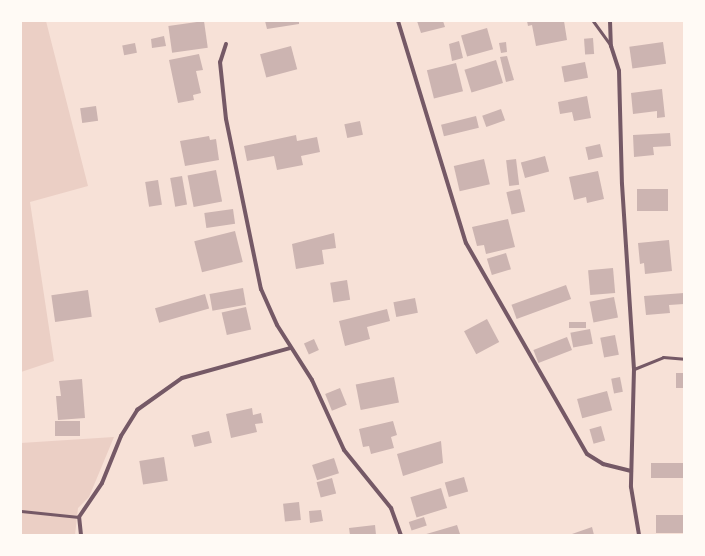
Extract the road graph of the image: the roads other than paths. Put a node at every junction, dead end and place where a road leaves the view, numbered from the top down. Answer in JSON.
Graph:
{"nodes":[{"id":1,"x":398,"y":21,"type":"edge"},
{"id":2,"x":593,"y":21,"type":"edge"},
{"id":3,"x":610,"y":21,"type":"edge"},
{"id":4,"x":226,"y":44,"type":"dead end"},
{"id":5,"x":611,"y":46,"type":"junction"},
{"id":6,"x":290,"y":348,"type":"junction"},
{"id":7,"x":684,"y":359,"type":"edge"},
{"id":8,"x":634,"y":369,"type":"junction"},
{"id":9,"x":630,"y":471,"type":"junction"},
{"id":10,"x":21,"y":511,"type":"edge"},
{"id":11,"x":80,"y":517,"type":"junction"},
{"id":12,"x":81,"y":535,"type":"edge"},
{"id":13,"x":401,"y":535,"type":"edge"},
{"id":14,"x":639,"y":535,"type":"edge"}],
"edges":[{"from":1,"to":9,"type":"street"},
{"from":2,"to":5,"type":"lane"},
{"from":3,"to":5,"type":"street"},
{"from":4,"to":6,"type":"street"},
{"from":5,"to":8,"type":"street"},
{"from":6,"to":11,"type":"street"},
{"from":6,"to":13,"type":"street"},
{"from":7,"to":8,"type":"lane"},
{"from":8,"to":9,"type":"street"},
{"from":9,"to":14,"type":"street"},
{"from":10,"to":11,"type":"lane"},
{"from":11,"to":12,"type":"street"}]}
